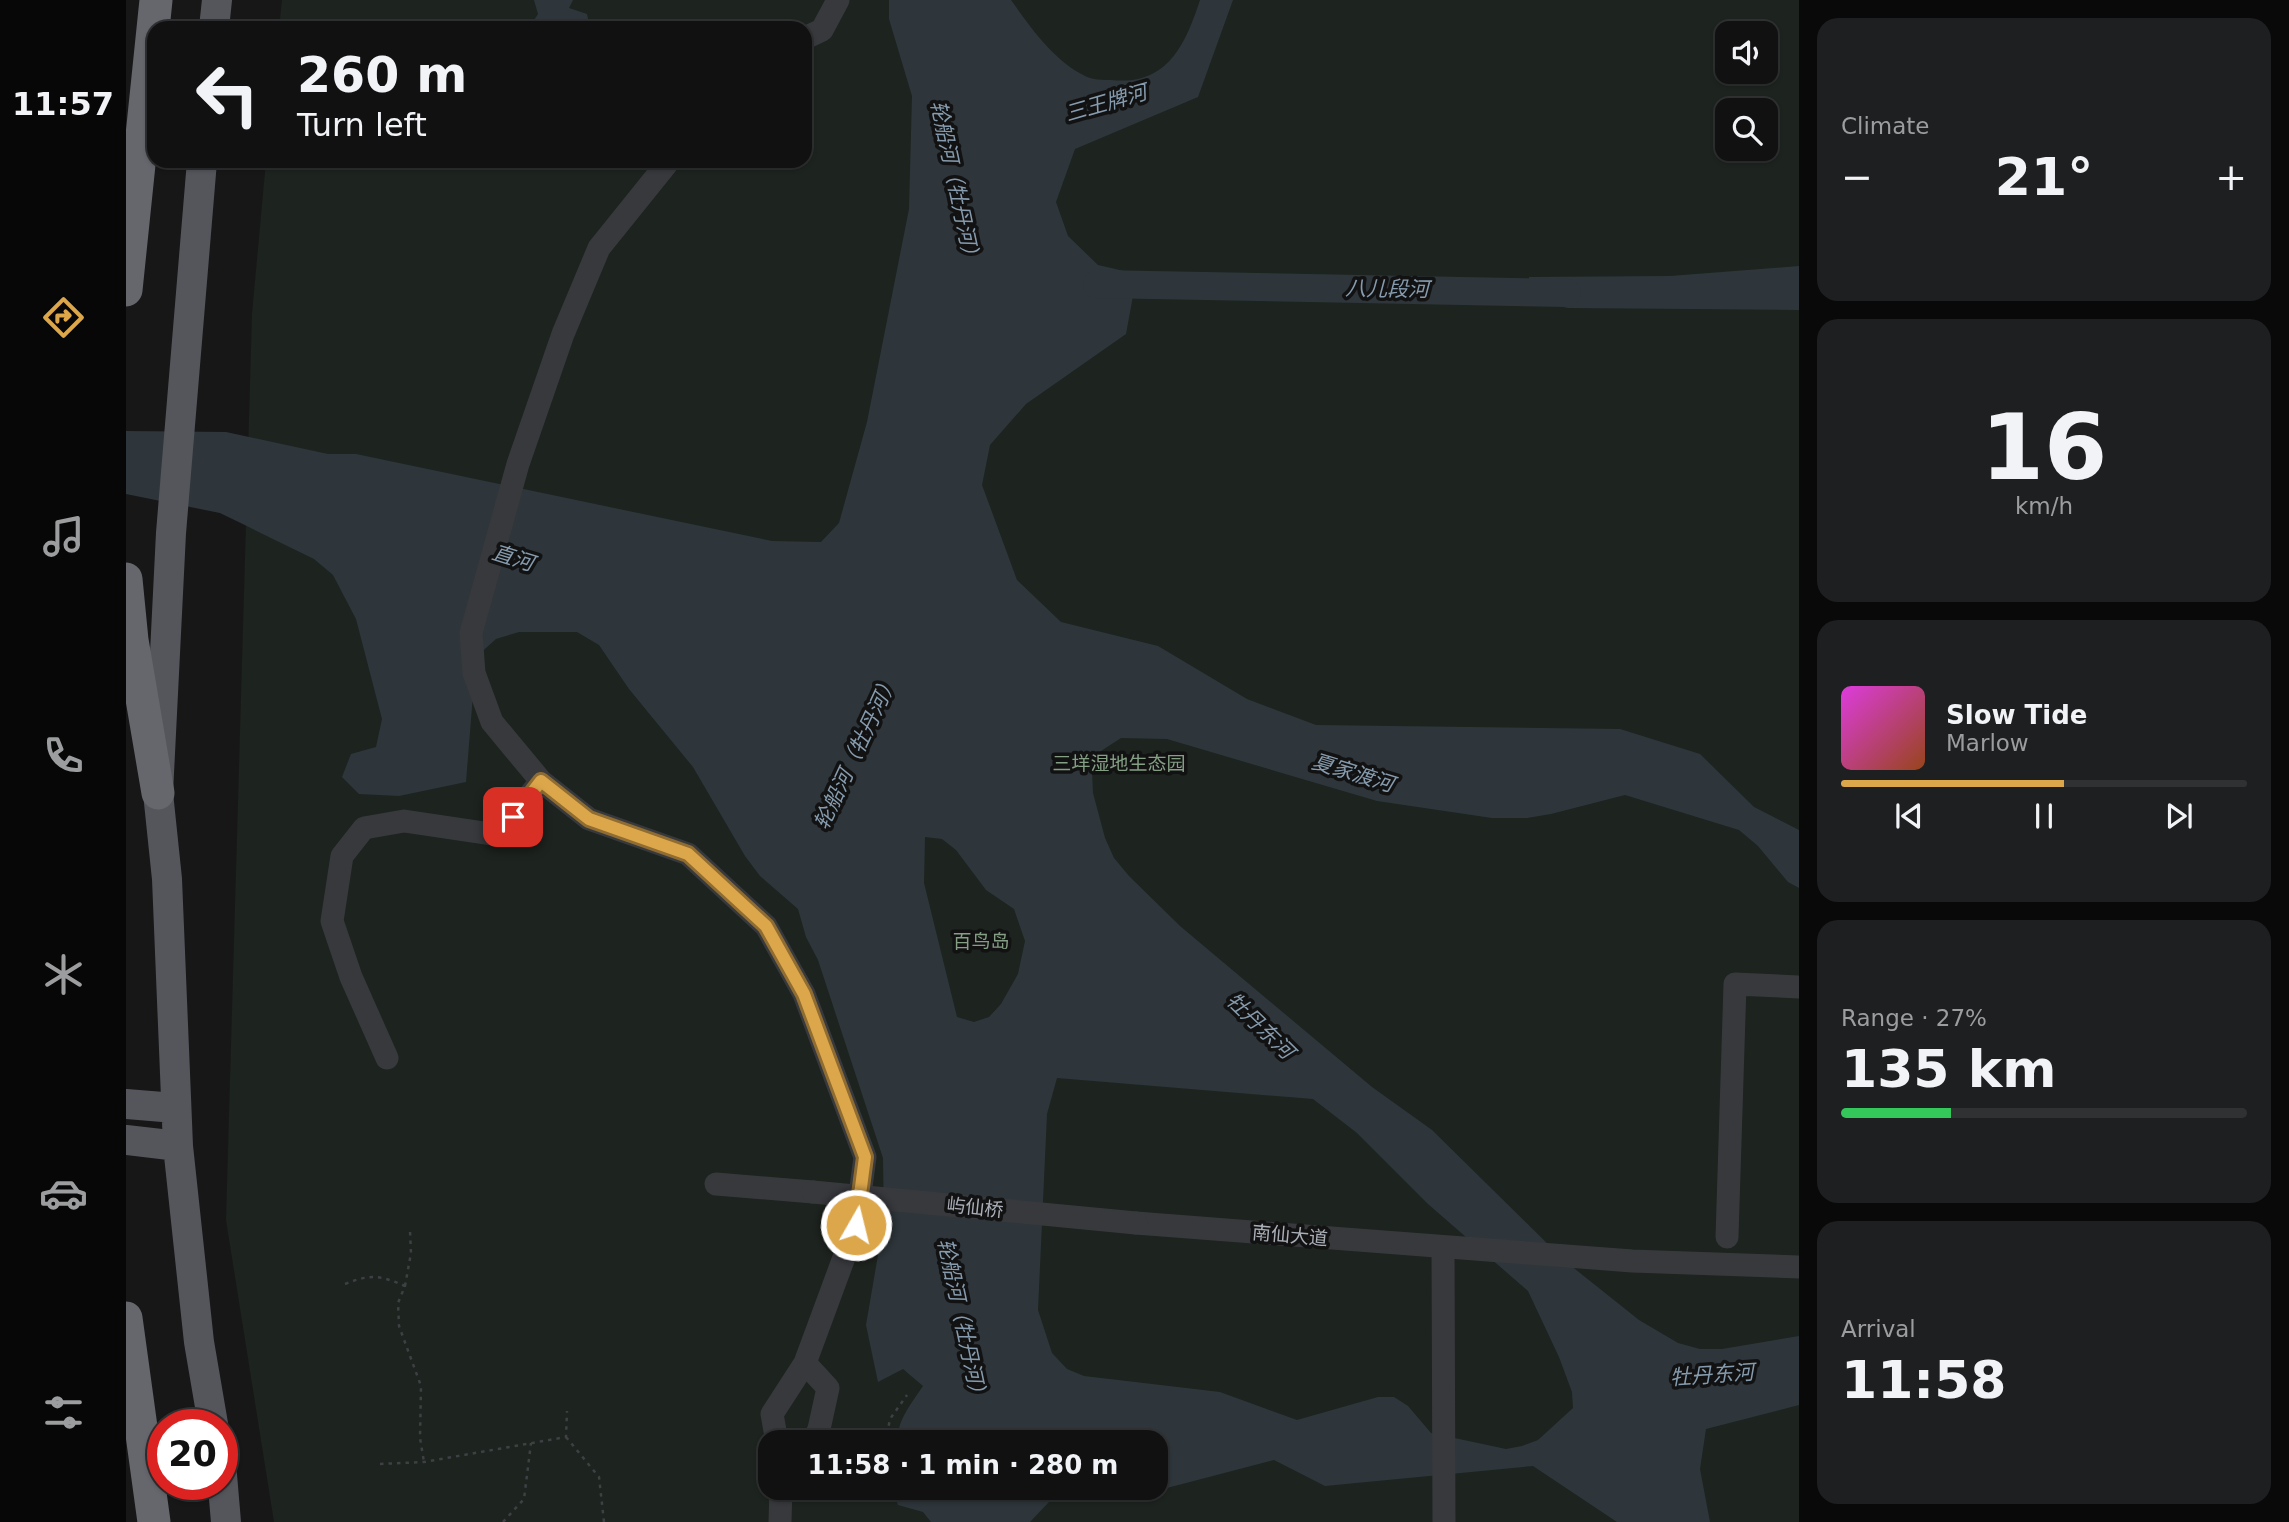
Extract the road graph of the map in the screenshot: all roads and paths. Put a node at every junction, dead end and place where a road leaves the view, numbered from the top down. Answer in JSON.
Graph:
{"nodes":[{"id":1,"x":156,"y":0,"type":"edge"},
{"id":2,"x":217,"y":0,"type":"edge"},
{"id":3,"x":838,"y":0,"type":"edge"},
{"id":4,"x":154,"y":21,"type":"edge"},
{"id":5,"x":215,"y":21,"type":"edge"},
{"id":6,"x":812,"y":35,"type":"edge"},
{"id":7,"x":147,"y":87,"type":"edge"},
{"id":8,"x":201,"y":168,"type":"edge"},
{"id":9,"x":663,"y":168,"type":"edge"},
{"id":10,"x":126,"y":290,"type":"edge"},
{"id":11,"x":126,"y":579,"type":"edge"},
{"id":12,"x":541,"y":781,"type":"junction"},
{"id":13,"x":158,"y":793,"type":"junction"},
{"id":14,"x":1799,"y":987,"type":"edge"},
{"id":15,"x":387,"y":1058,"type":"dead end"},
{"id":16,"x":126,"y":1104,"type":"edge"},
{"id":17,"x":175,"y":1108,"type":"junction"},
{"id":18,"x":126,"y":1140,"type":"edge"},
{"id":19,"x":178,"y":1146,"type":"junction"},
{"id":20,"x":716,"y":1184,"type":"dead end"},
{"id":21,"x":1136,"y":1223,"type":"joint"},
{"id":22,"x":410,"y":1231,"type":"dead end"},
{"id":23,"x":1727,"y":1237,"type":"dead end"},
{"id":24,"x":1443,"y":1247,"type":"junction"},
{"id":25,"x":1799,"y":1267,"type":"edge"},
{"id":26,"x":345,"y":1284,"type":"dead end"},
{"id":27,"x":405,"y":1286,"type":"junction"},
{"id":28,"x":126,"y":1318,"type":"edge"},
{"id":29,"x":805,"y":1363,"type":"junction"},
{"id":30,"x":907,"y":1395,"type":"dead end"},
{"id":31,"x":211,"y":1409,"type":"edge"},
{"id":32,"x":567,"y":1411,"type":"dead end"},
{"id":33,"x":775,"y":1430,"type":"edge"},
{"id":34,"x":818,"y":1430,"type":"edge"},
{"id":35,"x":888,"y":1430,"type":"edge"},
{"id":36,"x":566,"y":1437,"type":"junction"},
{"id":37,"x":531,"y":1443,"type":"junction"},
{"id":38,"x":424,"y":1462,"type":"junction"},
{"id":39,"x":380,"y":1464,"type":"dead end"},
{"id":40,"x":224,"y":1500,"type":"edge"},
{"id":41,"x":781,"y":1500,"type":"edge"},
{"id":42,"x":154,"y":1522,"type":"edge"},
{"id":43,"x":226,"y":1522,"type":"edge"},
{"id":44,"x":503,"y":1522,"type":"edge"},
{"id":45,"x":604,"y":1522,"type":"edge"},
{"id":46,"x":780,"y":1522,"type":"edge"},
{"id":47,"x":1444,"y":1522,"type":"edge"}],
"edges":[{"from":1,"to":4,"type":"highway"},
{"from":2,"to":5,"type":"main road"},
{"from":3,"to":6,"type":"street"},
{"from":7,"to":10,"type":"highway"},
{"from":8,"to":13,"type":"main road"},
{"from":9,"to":12,"type":"street"},
{"from":11,"to":13,"type":"highway"},
{"from":12,"to":15,"type":"street"},
{"from":12,"to":29,"type":"street"},
{"from":13,"to":17,"type":"main road"},
{"from":14,"to":23,"type":"street"},
{"from":16,"to":17,"type":"main road"},
{"from":17,"to":19,"type":"main road"},
{"from":18,"to":19,"type":"main road"},
{"from":19,"to":31,"type":"main road"},
{"from":20,"to":21,"type":"street","name":"屿仙桥","bridge":true},
{"from":21,"to":24,"type":"street","name":"南仙大道"},
{"from":22,"to":27,"type":"path"},
{"from":24,"to":25,"type":"street","name":"南仙大道"},
{"from":24,"to":47,"type":"street"},
{"from":26,"to":27,"type":"path"},
{"from":27,"to":38,"type":"path"},
{"from":28,"to":42,"type":"highway"},
{"from":29,"to":33,"type":"street"},
{"from":29,"to":34,"type":"street"},
{"from":30,"to":35,"type":"path"},
{"from":32,"to":36,"type":"path"},
{"from":36,"to":37,"type":"path"},
{"from":36,"to":45,"type":"path"},
{"from":37,"to":38,"type":"path"},
{"from":37,"to":44,"type":"path"},
{"from":38,"to":39,"type":"path"},
{"from":40,"to":43,"type":"main road"},
{"from":41,"to":46,"type":"street"}]}
